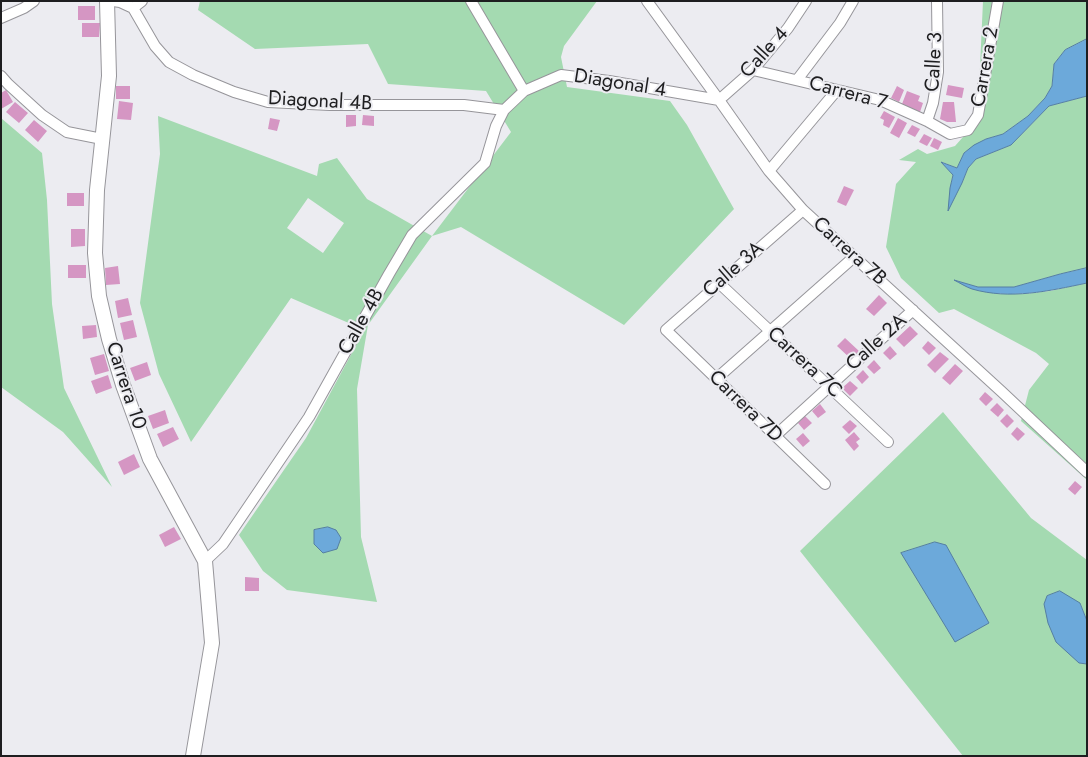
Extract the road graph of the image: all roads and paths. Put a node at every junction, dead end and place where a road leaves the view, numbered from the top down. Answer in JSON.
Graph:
{"nodes":[{"id":1,"x":34,"y":1,"type":"edge"},
{"id":2,"x":106,"y":1,"type":"edge"},
{"id":3,"x":113,"y":1,"type":"edge"},
{"id":4,"x":142,"y":1,"type":"edge"},
{"id":5,"x":471,"y":1,"type":"edge"},
{"id":6,"x":647,"y":1,"type":"edge"},
{"id":7,"x":806,"y":1,"type":"edge"},
{"id":8,"x":853,"y":1,"type":"edge"},
{"id":9,"x":938,"y":1,"type":"edge"},
{"id":10,"x":998,"y":1,"type":"edge"},
{"id":11,"x":133,"y":8,"type":"junction"},
{"id":12,"x":1,"y":18,"type":"edge"},
{"id":13,"x":752,"y":70,"type":"junction"},
{"id":14,"x":1,"y":76,"type":"edge"},
{"id":15,"x":797,"y":80,"type":"junction"},
{"id":16,"x":837,"y":90,"type":"junction"},
{"id":17,"x":524,"y":91,"type":"junction"},
{"id":18,"x":719,"y":100,"type":"junction"},
{"id":19,"x":504,"y":110,"type":"junction"},
{"id":20,"x":927,"y":121,"type":"junction"},
{"id":21,"x":968,"y":130,"type":"joint"},
{"id":22,"x":102,"y":139,"type":"junction"},
{"id":23,"x":769,"y":171,"type":"junction"},
{"id":24,"x":802,"y":210,"type":"junction"},
{"id":25,"x":854,"y":257,"type":"junction"},
{"id":26,"x":719,"y":283,"type":"junction"},
{"id":27,"x":913,"y":310,"type":"junction"},
{"id":28,"x":666,"y":330,"type":"joint"},
{"id":29,"x":770,"y":331,"type":"junction"},
{"id":30,"x":716,"y":379,"type":"junction"},
{"id":31,"x":829,"y":386,"type":"junction"},
{"id":32,"x":775,"y":436,"type":"junction"},
{"id":33,"x":888,"y":442,"type":"dead end"},
{"id":34,"x":1087,"y":472,"type":"edge"},
{"id":35,"x":825,"y":484,"type":"dead end"},
{"id":36,"x":205,"y":561,"type":"junction"},
{"id":37,"x":193,"y":756,"type":"edge"}],
"edges":[{"from":1,"to":12,"type":"street"},
{"from":2,"to":22,"type":"street","name":"Carrera 10"},
{"from":3,"to":11,"type":"street"},
{"from":4,"to":11,"type":"street"},
{"from":5,"to":17,"type":"street"},
{"from":6,"to":18,"type":"street","name":"Carrera 7B"},
{"from":7,"to":13,"type":"street","name":"Calle 4"},
{"from":8,"to":15,"type":"street"},
{"from":9,"to":20,"type":"street","name":"Calle 3"},
{"from":10,"to":21,"type":"street","name":"Carrera 2"},
{"from":11,"to":19,"type":"street","name":"Diagonal 4B"},
{"from":13,"to":15,"type":"street","name":"Carrera 7"},
{"from":13,"to":18,"type":"street","name":"Calle 4"},
{"from":14,"to":22,"type":"street"},
{"from":15,"to":16,"type":"street","name":"Carrera 7"},
{"from":16,"to":20,"type":"street","name":"Carrera 7"},
{"from":16,"to":23,"type":"street"},
{"from":17,"to":18,"type":"street","name":"Diagonal 4"},
{"from":17,"to":19,"type":"street","name":"Calle 4B"},
{"from":18,"to":23,"type":"street","name":"Carrera 7B"},
{"from":19,"to":36,"type":"street","name":"Calle 4B"},
{"from":20,"to":21,"type":"street","name":"Carrera 7"},
{"from":22,"to":36,"type":"street","name":"Carrera 10"},
{"from":23,"to":24,"type":"street","name":"Carrera 7B"},
{"from":24,"to":25,"type":"street","name":"Carrera 7B"},
{"from":24,"to":26,"type":"street","name":"Calle 3A"},
{"from":25,"to":27,"type":"street","name":"Carrera 7B"},
{"from":25,"to":29,"type":"street"},
{"from":26,"to":28,"type":"street","name":"Calle 3A"},
{"from":26,"to":29,"type":"street","name":"Carrera 7C"},
{"from":27,"to":31,"type":"street","name":"Calle 2A"},
{"from":27,"to":34,"type":"street","name":"Carrera 7B"},
{"from":28,"to":30,"type":"street","name":"Carrera 7D"},
{"from":29,"to":30,"type":"street"},
{"from":29,"to":31,"type":"street","name":"Carrera 7C"},
{"from":30,"to":32,"type":"street","name":"Carrera 7D"},
{"from":31,"to":32,"type":"street","name":"Calle 2A"},
{"from":31,"to":33,"type":"street","name":"Carrera 7C"},
{"from":32,"to":35,"type":"street","name":"Carrera 7D"},
{"from":36,"to":37,"type":"street","name":"Carrera 10"}]}
